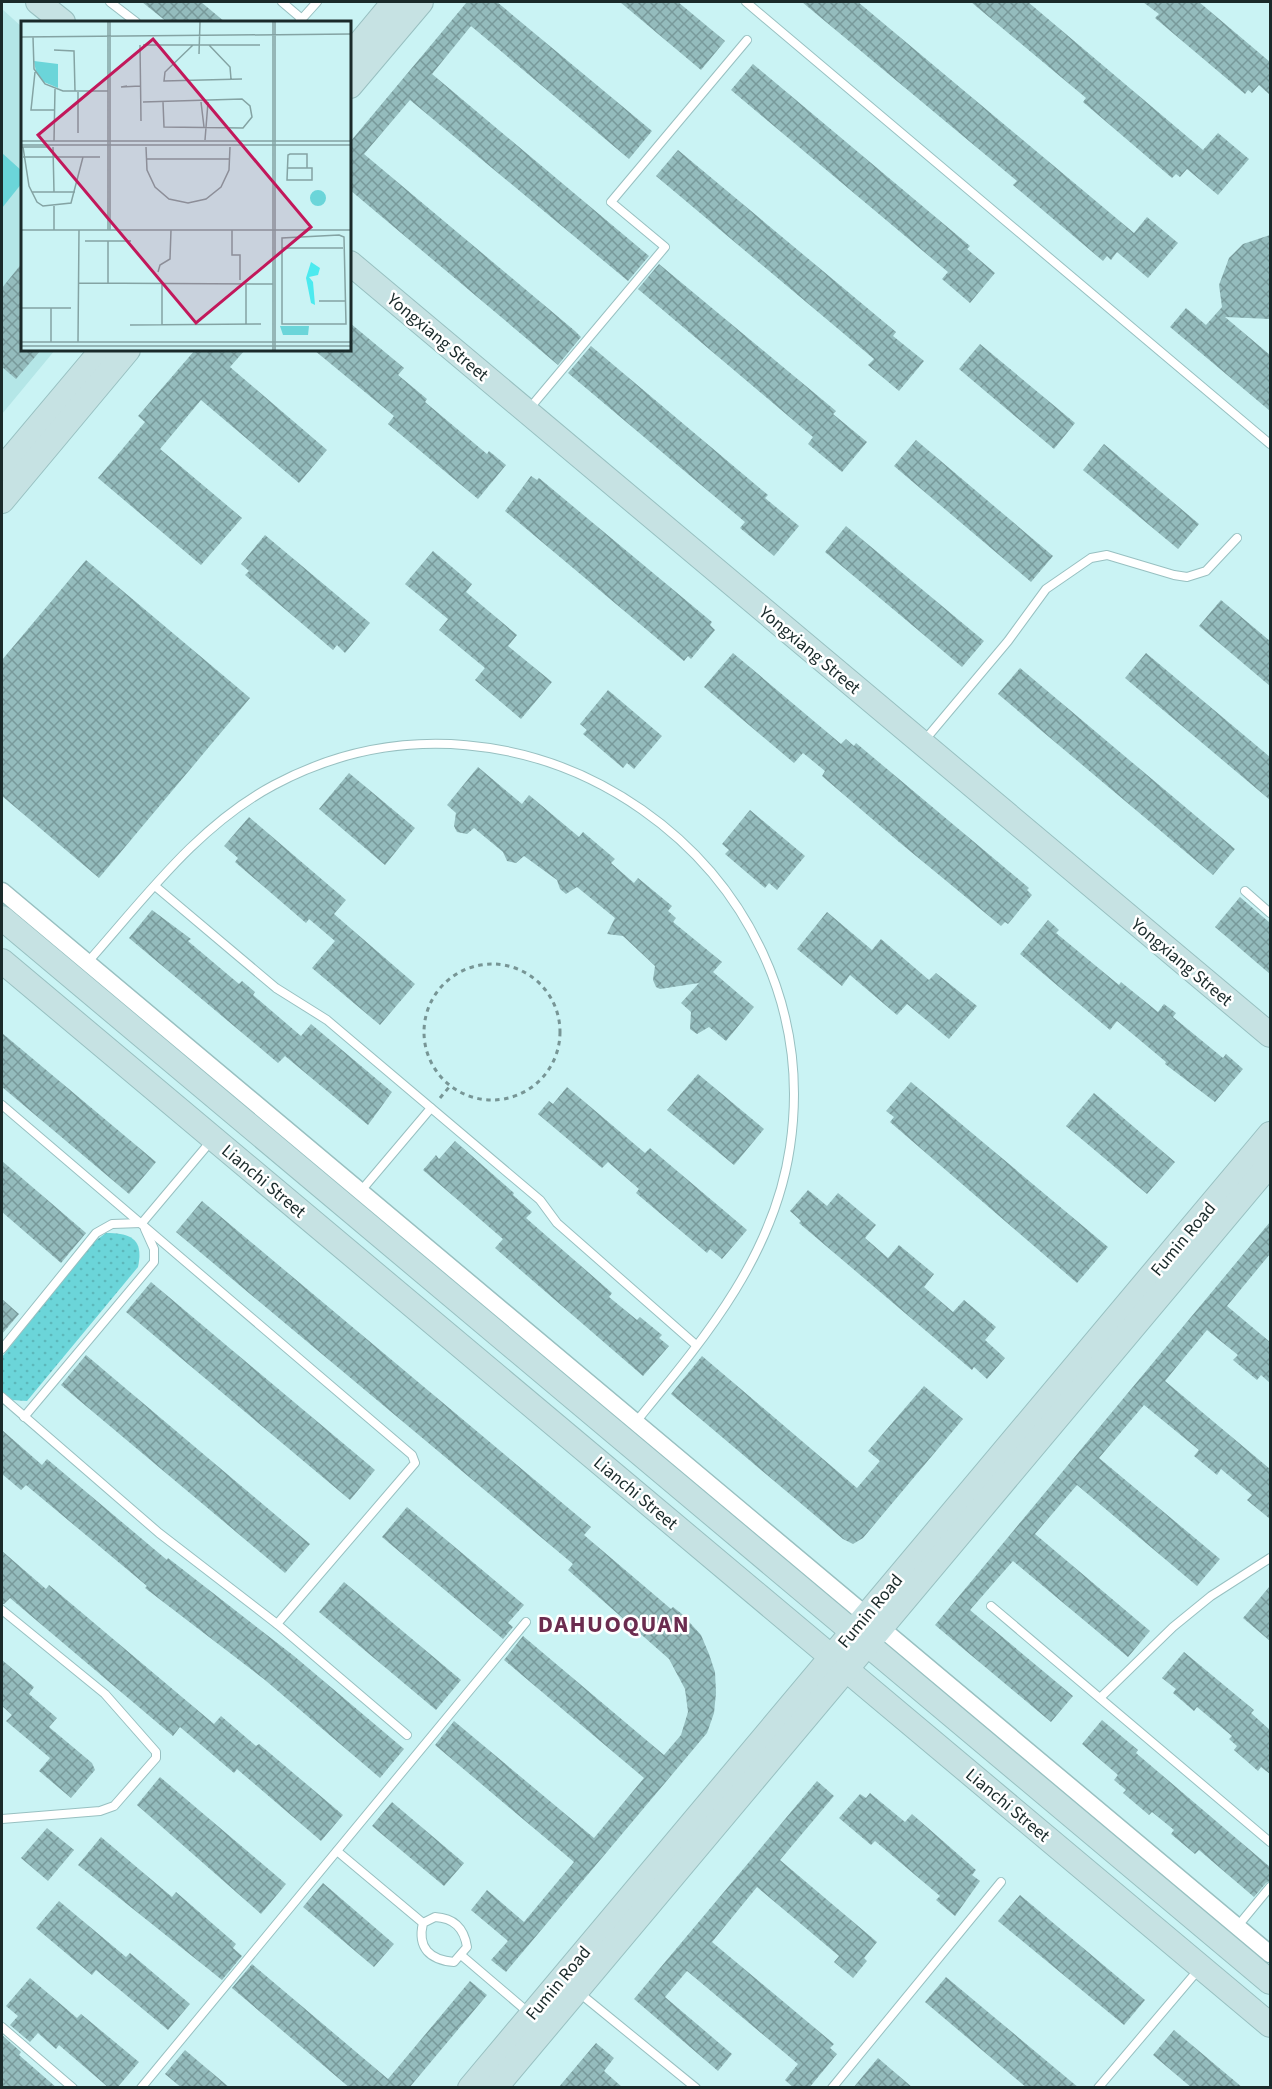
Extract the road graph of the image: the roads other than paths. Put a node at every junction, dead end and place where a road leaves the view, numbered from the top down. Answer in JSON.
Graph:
{"nodes":[{"id":1,"x":38,"y":2,"type":"edge"},
{"id":2,"x":110,"y":2,"type":"edge"},
{"id":3,"x":282,"y":2,"type":"edge"},
{"id":4,"x":317,"y":2,"type":"edge"},
{"id":5,"x":394,"y":2,"type":"edge"},
{"id":6,"x":420,"y":2,"type":"edge"},
{"id":7,"x":746,"y":2,"type":"edge"},
{"id":8,"x":62,"y":21,"type":"edge"},
{"id":9,"x":135,"y":21,"type":"edge"},
{"id":10,"x":301,"y":21,"type":"edge"},
{"id":11,"x":747,"y":40,"type":"dead end"},
{"id":12,"x":351,"y":54,"type":"edge"},
{"id":13,"x":351,"y":85,"type":"edge"},
{"id":14,"x":351,"y":264,"type":"edge"},
{"id":15,"x":101,"y":351,"type":"edge"},
{"id":16,"x":128,"y":351,"type":"edge"},
{"id":17,"x":526,"y":412,"type":"junction"},
{"id":18,"x":1270,"y":444,"type":"edge"},
{"id":19,"x":2,"y":469,"type":"edge"},
{"id":20,"x":2,"y":501,"type":"edge"},
{"id":21,"x":1237,"y":538,"type":"dead end"},
{"id":22,"x":921,"y":743,"type":"junction"},
{"id":23,"x":155,"y":886,"type":"junction"},
{"id":24,"x":2,"y":891,"type":"edge"},
{"id":25,"x":1245,"y":891,"type":"dead end"},
{"id":26,"x":1270,"y":913,"type":"edge"},
{"id":27,"x":2,"y":918,"type":"edge"},
{"id":28,"x":2,"y":961,"type":"edge"},
{"id":29,"x":87,"y":963,"type":"junction"},
{"id":30,"x":1270,"y":1035,"type":"edge"},
{"id":31,"x":2,"y":1105,"type":"edge"},
{"id":32,"x":431,"y":1108,"type":"junction"},
{"id":33,"x":1270,"y":1134,"type":"edge"},
{"id":34,"x":213,"y":1139,"type":"junction"},
{"id":35,"x":1270,"y":1164,"type":"edge"},
{"id":36,"x":360,"y":1192,"type":"junction"},
{"id":37,"x":142,"y":1223,"type":"junction"},
{"id":38,"x":696,"y":1345,"type":"junction"},
{"id":39,"x":2,"y":1349,"type":"edge"},
{"id":40,"x":2,"y":1397,"type":"edge"},
{"id":41,"x":24,"y":1417,"type":"junction"},
{"id":42,"x":634,"y":1423,"type":"junction"},
{"id":43,"x":1270,"y":1558,"type":"edge"},
{"id":44,"x":991,"y":1606,"type":"dead end"},
{"id":45,"x":2,"y":1610,"type":"edge"},
{"id":46,"x":526,"y":1622,"type":"dead end"},
{"id":47,"x":277,"y":1624,"type":"junction"},
{"id":48,"x":866,"y":1630,"type":"junction"},
{"id":49,"x":839,"y":1663,"type":"junction"},
{"id":50,"x":1100,"y":1698,"type":"junction"},
{"id":51,"x":407,"y":1735,"type":"dead end"},
{"id":52,"x":2,"y":1819,"type":"edge"},
{"id":53,"x":1270,"y":1842,"type":"edge"},
{"id":54,"x":337,"y":1851,"type":"junction"},
{"id":55,"x":1001,"y":1882,"type":"dead end"},
{"id":56,"x":1270,"y":1887,"type":"edge"},
{"id":57,"x":423,"y":1923,"type":"junction"},
{"id":58,"x":1237,"y":1926,"type":"junction"},
{"id":59,"x":1270,"y":1954,"type":"edge"},
{"id":60,"x":461,"y":1955,"type":"junction"},
{"id":61,"x":1201,"y":1967,"type":"junction"},
{"id":62,"x":1270,"y":1982,"type":"edge"},
{"id":63,"x":576,"y":1990,"type":"junction"},
{"id":64,"x":531,"y":2015,"type":"junction"},
{"id":65,"x":1270,"y":2025,"type":"edge"},
{"id":66,"x":2,"y":2027,"type":"edge"},
{"id":67,"x":73,"y":2088,"type":"edge"},
{"id":68,"x":141,"y":2088,"type":"edge"},
{"id":69,"x":470,"y":2088,"type":"edge"},
{"id":70,"x":495,"y":2088,"type":"edge"},
{"id":71,"x":696,"y":2088,"type":"edge"},
{"id":72,"x":832,"y":2088,"type":"edge"},
{"id":73,"x":1098,"y":2088,"type":"edge"}],
"edges":[{"from":1,"to":8,"type":"street"},
{"from":2,"to":9,"type":"lane"},
{"from":3,"to":10,"type":"lane"},
{"from":4,"to":10,"type":"lane"},
{"from":5,"to":12,"type":"street"},
{"from":6,"to":13,"type":"street"},
{"from":7,"to":18,"type":"lane"},
{"from":11,"to":17,"type":"lane"},
{"from":14,"to":17,"type":"street","name":"Yongxiang Street"},
{"from":15,"to":19,"type":"street"},
{"from":16,"to":20,"type":"street"},
{"from":17,"to":22,"type":"street","name":"Yongxiang Street"},
{"from":21,"to":22,"type":"lane"},
{"from":22,"to":30,"type":"street","name":"Yongxiang Street"},
{"from":23,"to":29,"type":"lane"},
{"from":23,"to":32,"type":"lane"},
{"from":23,"to":38,"type":"lane"},
{"from":24,"to":29,"type":"street"},
{"from":25,"to":26,"type":"lane"},
{"from":27,"to":48,"type":"street","name":"Lianchi Street"},
{"from":28,"to":34,"type":"street","name":"Lianchi Street"},
{"from":29,"to":36,"type":"street"},
{"from":31,"to":37,"type":"lane"},
{"from":32,"to":36,"type":"lane"},
{"from":32,"to":38,"type":"lane"},
{"from":33,"to":48,"type":"street","name":"Fumin Road"},
{"from":34,"to":37,"type":"lane"},
{"from":34,"to":49,"type":"street","name":"Lianchi Street"},
{"from":35,"to":48,"type":"street","name":"Fumin Road"},
{"from":36,"to":42,"type":"street"},
{"from":37,"to":39,"type":"lane"},
{"from":37,"to":41,"type":"lane"},
{"from":37,"to":47,"type":"lane"},
{"from":38,"to":42,"type":"lane"},
{"from":40,"to":41,"type":"lane"},
{"from":41,"to":47,"type":"lane"},
{"from":42,"to":48,"type":"street"},
{"from":43,"to":50,"type":"lane"},
{"from":44,"to":50,"type":"lane"},
{"from":45,"to":52,"type":"lane"},
{"from":46,"to":54,"type":"lane"},
{"from":47,"to":51,"type":"lane"},
{"from":48,"to":49,"type":"street","name":"Fumin Road"},
{"from":48,"to":58,"type":"street"},
{"from":48,"to":62,"type":"street","name":"Lianchi Street"},
{"from":49,"to":61,"type":"street","name":"Lianchi Street"},
{"from":49,"to":63,"type":"street","name":"Fumin Road"},
{"from":49,"to":64,"type":"street","name":"Fumin Road"},
{"from":50,"to":53,"type":"lane"},
{"from":54,"to":57,"type":"lane"},
{"from":54,"to":68,"type":"lane"},
{"from":55,"to":72,"type":"lane"},
{"from":56,"to":58,"type":"lane"},
{"from":57,"to":60,"type":"lane"},
{"from":57,"to":60,"type":"lane"},
{"from":58,"to":59,"type":"street"},
{"from":60,"to":64,"type":"lane"},
{"from":61,"to":65,"type":"street","name":"Lianchi Street"},
{"from":61,"to":73,"type":"lane"},
{"from":63,"to":70,"type":"street","name":"Fumin Road"},
{"from":63,"to":71,"type":"lane"},
{"from":64,"to":69,"type":"street","name":"Fumin Road"},
{"from":66,"to":67,"type":"lane"}]}
